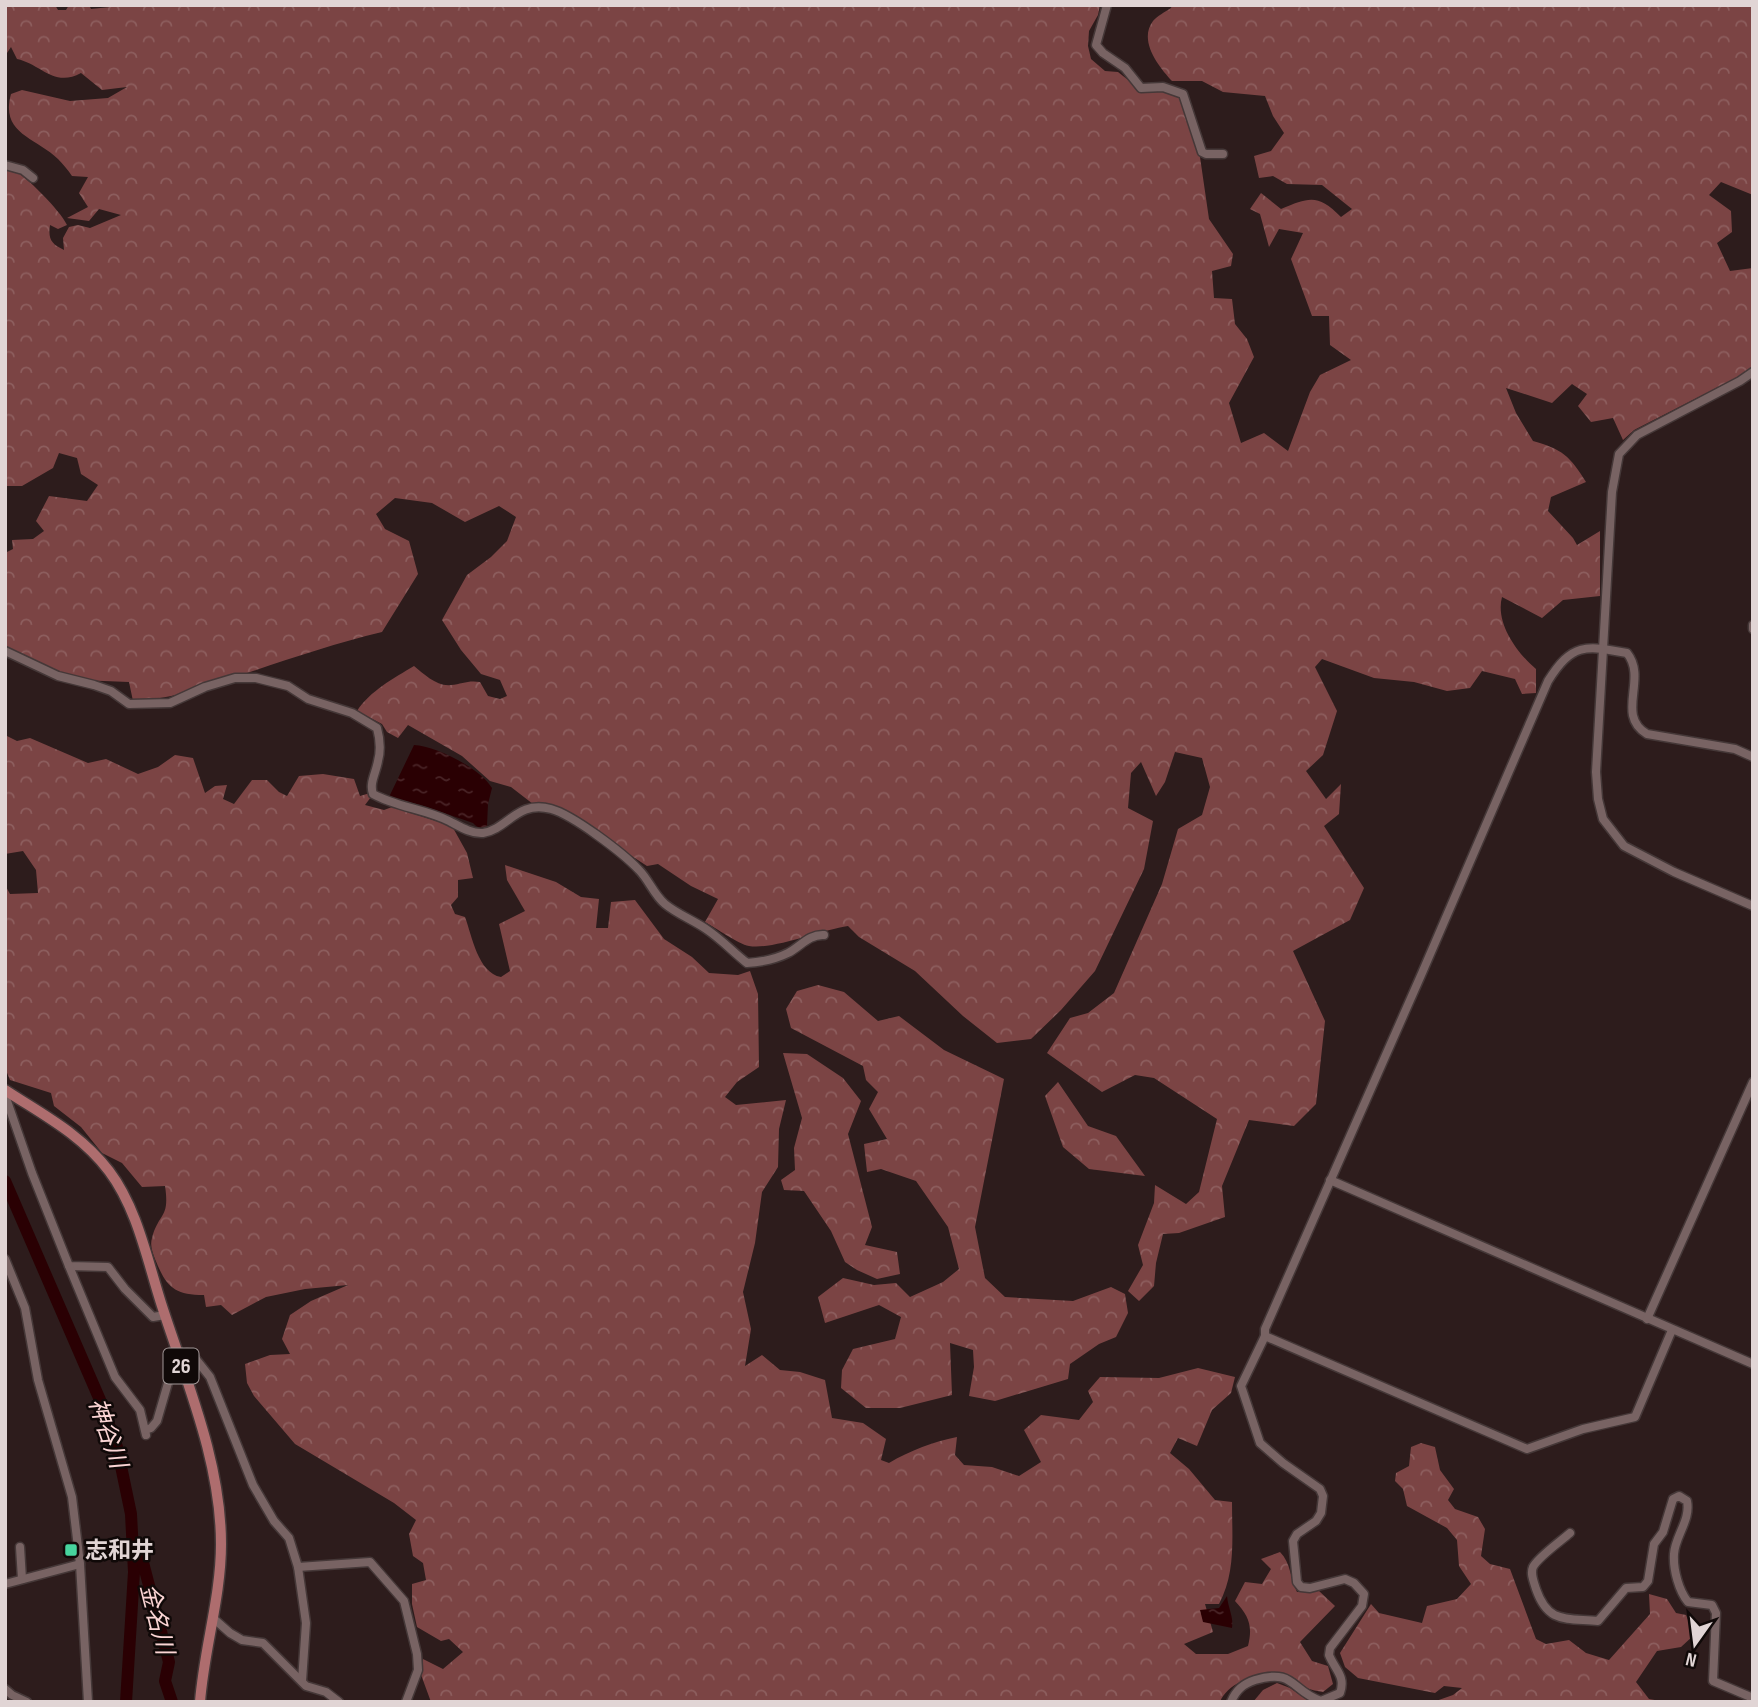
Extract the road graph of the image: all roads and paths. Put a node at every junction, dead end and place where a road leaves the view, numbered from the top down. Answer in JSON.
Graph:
{"nodes":[{"id":1,"x":1107,"y":5,"type":"edge"},
{"id":2,"x":1223,"y":154,"type":"dead end"},
{"id":3,"x":5,"y":165,"type":"edge"},
{"id":4,"x":33,"y":178,"type":"dead end"},
{"id":5,"x":1753,"y":372,"type":"edge"},
{"id":6,"x":1603,"y":648,"type":"junction"},
{"id":7,"x":5,"y":651,"type":"edge"},
{"id":8,"x":1753,"y":757,"type":"edge"},
{"id":9,"x":1753,"y":906,"type":"edge"},
{"id":10,"x":824,"y":935,"type":"dead end"},
{"id":11,"x":1753,"y":1082,"type":"edge"},
{"id":12,"x":7,"y":1091,"type":"edge"},
{"id":13,"x":1330,"y":1180,"type":"junction"},
{"id":14,"x":6,"y":1261,"type":"edge"},
{"id":15,"x":69,"y":1266,"type":"junction"},
{"id":16,"x":165,"y":1315,"type":"junction"},
{"id":17,"x":1647,"y":1320,"type":"junction"},
{"id":18,"x":1672,"y":1330,"type":"junction"},
{"id":19,"x":1265,"y":1336,"type":"junction"},
{"id":20,"x":178,"y":1355,"type":"junction"},
{"id":21,"x":1753,"y":1364,"type":"edge"},
{"id":22,"x":1570,"y":1533,"type":"dead end"},
{"id":23,"x":20,"y":1547,"type":"dead end"},
{"id":24,"x":80,"y":1564,"type":"junction"},
{"id":25,"x":298,"y":1567,"type":"junction"},
{"id":26,"x":22,"y":1579,"type":"junction"},
{"id":27,"x":5,"y":1584,"type":"edge"},
{"id":28,"x":212,"y":1618,"type":"junction"},
{"id":29,"x":302,"y":1681,"type":"junction"},
{"id":30,"x":5,"y":1689,"type":"edge"},
{"id":31,"x":1753,"y":1698,"type":"edge"},
{"id":32,"x":27,"y":1702,"type":"edge"},
{"id":33,"x":88,"y":1702,"type":"edge"},
{"id":34,"x":200,"y":1702,"type":"edge"},
{"id":35,"x":339,"y":1702,"type":"edge"},
{"id":36,"x":406,"y":1702,"type":"edge"},
{"id":37,"x":1231,"y":1702,"type":"edge"}],
"edges":[{"from":1,"to":2,"type":"street"},
{"from":3,"to":4,"type":"street"},
{"from":5,"to":6,"type":"street"},
{"from":6,"to":8,"type":"street"},
{"from":6,"to":9,"type":"street"},
{"from":6,"to":13,"type":"street"},
{"from":7,"to":10,"type":"street"},
{"from":11,"to":17,"type":"street"},
{"from":12,"to":15,"type":"street"},
{"from":12,"to":16,"type":"main road","number":"26"},
{"from":13,"to":17,"type":"street"},
{"from":13,"to":19,"type":"street"},
{"from":14,"to":24,"type":"street"},
{"from":15,"to":16,"type":"street"},
{"from":15,"to":20,"type":"street"},
{"from":16,"to":20,"type":"main road","number":"26"},
{"from":17,"to":18,"type":"street"},
{"from":18,"to":19,"type":"street"},
{"from":18,"to":21,"type":"street"},
{"from":19,"to":37,"type":"street"},
{"from":20,"to":25,"type":"street"},
{"from":20,"to":28,"type":"main road","number":"26"},
{"from":22,"to":31,"type":"street"},
{"from":23,"to":26,"type":"street"},
{"from":24,"to":26,"type":"street"},
{"from":24,"to":33,"type":"street"},
{"from":25,"to":29,"type":"street"},
{"from":25,"to":36,"type":"street"},
{"from":26,"to":27,"type":"street"},
{"from":28,"to":29,"type":"street"},
{"from":28,"to":34,"type":"main road","number":"26"},
{"from":29,"to":35,"type":"street"},
{"from":30,"to":32,"type":"street"}]}
